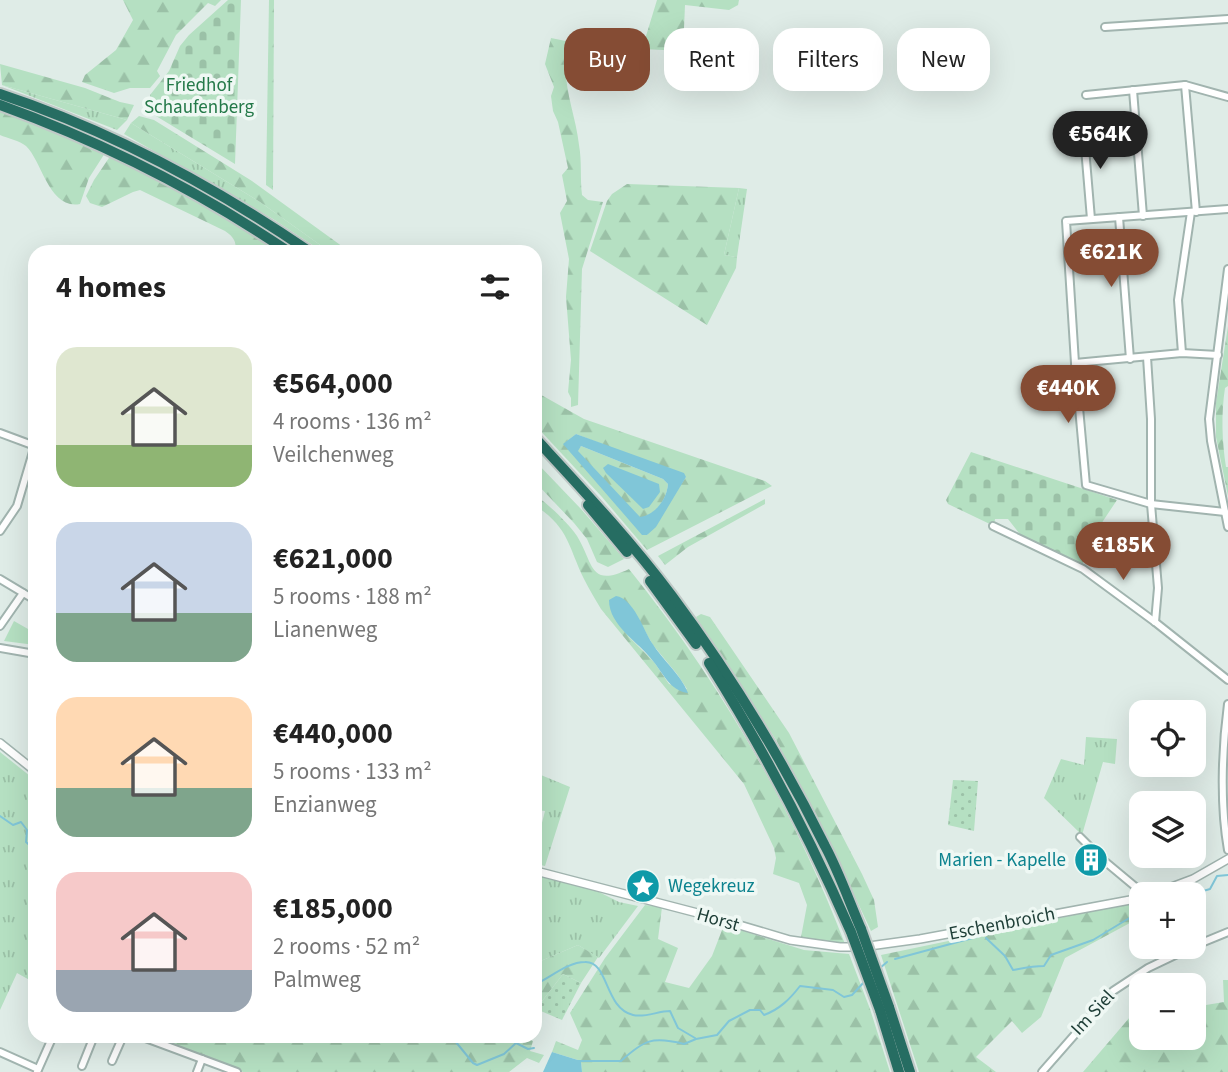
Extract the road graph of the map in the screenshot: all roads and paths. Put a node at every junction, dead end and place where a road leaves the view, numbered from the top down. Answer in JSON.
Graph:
{"nodes":[{"id":1,"x":1228,"y":19,"type":"edge"},
{"id":2,"x":1105,"y":27,"type":"dead end"},
{"id":3,"x":1185,"y":85,"type":"junction"},
{"id":4,"x":1133,"y":90,"type":"junction"},
{"id":5,"x":0,"y":94,"type":"edge"},
{"id":6,"x":1086,"y":95,"type":"dead end"},
{"id":7,"x":1228,"y":97,"type":"edge"},
{"id":8,"x":0,"y":104,"type":"edge"},
{"id":9,"x":1083,"y":124,"type":"dead end"},
{"id":10,"x":1228,"y":209,"type":"edge"},
{"id":11,"x":1194,"y":212,"type":"junction"},
{"id":12,"x":1143,"y":216,"type":"junction"},
{"id":13,"x":1119,"y":218,"type":"junction"},
{"id":14,"x":1091,"y":219,"type":"junction"},
{"id":15,"x":278,"y":245,"type":"edge"},
{"id":16,"x":299,"y":245,"type":"edge"},
{"id":17,"x":1228,"y":269,"type":"edge"},
{"id":18,"x":1182,"y":353,"type":"junction"},
{"id":19,"x":1218,"y":355,"type":"junction"},
{"id":20,"x":1147,"y":357,"type":"junction"},
{"id":21,"x":1130,"y":359,"type":"junction"},
{"id":22,"x":1075,"y":363,"type":"junction"},
{"id":23,"x":0,"y":433,"type":"edge"},
{"id":24,"x":28,"y":443,"type":"edge"},
{"id":25,"x":542,"y":446,"type":"edge"},
{"id":26,"x":542,"y":456,"type":"edge"},
{"id":27,"x":28,"y":469,"type":"edge"},
{"id":28,"x":1151,"y":504,"type":"junction"},
{"id":29,"x":1225,"y":512,"type":"junction"},
{"id":30,"x":0,"y":516,"type":"edge"},
{"id":31,"x":8,"y":519,"type":"junction"},
{"id":32,"x":993,"y":526,"type":"dead end"},
{"id":33,"x":1228,"y":527,"type":"edge"},
{"id":34,"x":0,"y":531,"type":"edge"},
{"id":35,"x":0,"y":579,"type":"edge"},
{"id":36,"x":23,"y":593,"type":"junction"},
{"id":37,"x":28,"y":596,"type":"edge"},
{"id":38,"x":1155,"y":622,"type":"junction"},
{"id":39,"x":0,"y":626,"type":"edge"},
{"id":40,"x":0,"y":648,"type":"edge"},
{"id":41,"x":28,"y":653,"type":"edge"},
{"id":42,"x":1228,"y":680,"type":"edge"},
{"id":43,"x":1228,"y":704,"type":"edge"},
{"id":44,"x":0,"y":743,"type":"edge"},
{"id":45,"x":28,"y":765,"type":"edge"},
{"id":46,"x":1080,"y":837,"type":"dead end"},
{"id":47,"x":1228,"y":850,"type":"edge"},
{"id":48,"x":1228,"y":859,"type":"edge"},
{"id":49,"x":542,"y":873,"type":"edge"},
{"id":50,"x":1185,"y":882,"type":"edge"},
{"id":51,"x":1129,"y":883,"type":"edge"},
{"id":52,"x":1129,"y":899,"type":"edge"},
{"id":53,"x":856,"y":930,"type":"junction"},
{"id":54,"x":1228,"y":932,"type":"edge"},
{"id":55,"x":1206,"y":941,"type":"edge"},
{"id":56,"x":862,"y":947,"type":"joint"},
{"id":57,"x":1166,"y":959,"type":"edge"},
{"id":58,"x":885,"y":1008,"type":"junction"},
{"id":59,"x":49,"y":1043,"type":"edge"},
{"id":60,"x":91,"y":1043,"type":"edge"},
{"id":61,"x":120,"y":1043,"type":"edge"},
{"id":62,"x":159,"y":1043,"type":"edge"},
{"id":63,"x":0,"y":1052,"type":"edge"},
{"id":64,"x":202,"y":1059,"type":"junction"},
{"id":65,"x":112,"y":1061,"type":"dead end"},
{"id":66,"x":82,"y":1066,"type":"dead end"},
{"id":67,"x":37,"y":1071,"type":"edge"},
{"id":68,"x":197,"y":1072,"type":"edge"},
{"id":69,"x":237,"y":1072,"type":"edge"},
{"id":70,"x":900,"y":1072,"type":"edge"},
{"id":71,"x":911,"y":1072,"type":"edge"},
{"id":72,"x":1042,"y":1072,"type":"edge"}],
"edges":[{"from":1,"to":2,"type":"street"},
{"from":3,"to":4,"type":"street"},
{"from":3,"to":7,"type":"street"},
{"from":3,"to":11,"type":"street"},
{"from":4,"to":6,"type":"street"},
{"from":4,"to":12,"type":"street"},
{"from":5,"to":16,"type":"highway"},
{"from":8,"to":15,"type":"highway"},
{"from":9,"to":14,"type":"street"},
{"from":10,"to":11,"type":"street"},
{"from":11,"to":12,"type":"street"},
{"from":11,"to":18,"type":"street"},
{"from":12,"to":13,"type":"street"},
{"from":13,"to":14,"type":"street"},
{"from":13,"to":21,"type":"street"},
{"from":14,"to":22,"type":"street"},
{"from":17,"to":19,"type":"street"},
{"from":18,"to":19,"type":"street"},
{"from":18,"to":20,"type":"street"},
{"from":19,"to":29,"type":"street"},
{"from":20,"to":21,"type":"street"},
{"from":20,"to":28,"type":"street"},
{"from":21,"to":22,"type":"street"},
{"from":22,"to":28,"type":"street"},
{"from":23,"to":24,"type":"street"},
{"from":25,"to":53,"type":"highway"},
{"from":26,"to":53,"type":"highway"},
{"from":27,"to":31,"type":"street"},
{"from":28,"to":29,"type":"street"},
{"from":28,"to":38,"type":"street"},
{"from":29,"to":33,"type":"street"},
{"from":30,"to":31,"type":"street"},
{"from":31,"to":34,"type":"street"},
{"from":32,"to":38,"type":"street"},
{"from":35,"to":36,"type":"street"},
{"from":36,"to":37,"type":"street"},
{"from":36,"to":39,"type":"street"},
{"from":38,"to":42,"type":"street"},
{"from":40,"to":41,"type":"street"},
{"from":43,"to":47,"type":"street"},
{"from":44,"to":45,"type":"street"},
{"from":46,"to":51,"type":"street","name":"Eschenbroich"},
{"from":48,"to":50,"type":"street"},
{"from":49,"to":56,"type":"street","name":"Horst"},
{"from":52,"to":56,"type":"street","name":"Eschenbroich"},
{"from":53,"to":58,"type":"highway","bridge":true},
{"from":54,"to":55,"type":"street","name":"Im Siel"},
{"from":57,"to":72,"type":"street","name":"Im Siel"},
{"from":58,"to":70,"type":"highway"},
{"from":58,"to":71,"type":"highway"},
{"from":59,"to":67,"type":"street"},
{"from":60,"to":66,"type":"street"},
{"from":61,"to":65,"type":"street"},
{"from":62,"to":64,"type":"street"},
{"from":63,"to":67,"type":"street"},
{"from":64,"to":68,"type":"street"},
{"from":64,"to":69,"type":"street"}]}
